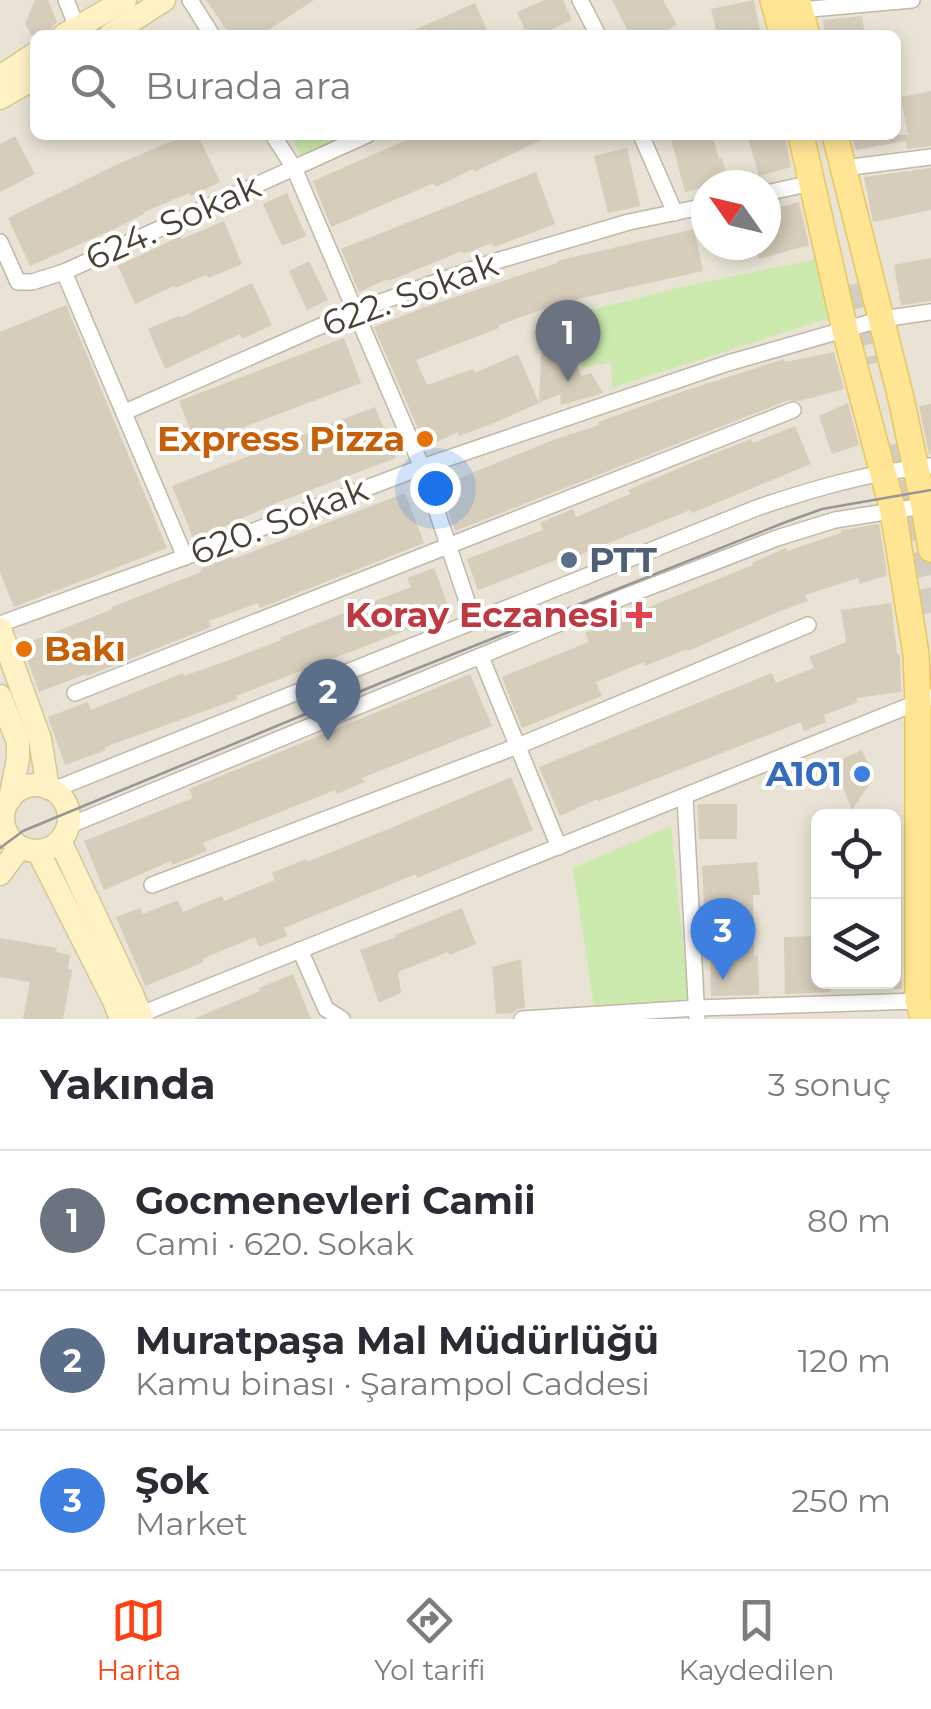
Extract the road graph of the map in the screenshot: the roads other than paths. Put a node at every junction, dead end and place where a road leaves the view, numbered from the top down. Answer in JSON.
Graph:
{"nodes":[{"id":1,"x":66,"y":0,"type":"edge"},
{"id":2,"x":125,"y":0,"type":"edge"},
{"id":3,"x":164,"y":0,"type":"edge"},
{"id":4,"x":190,"y":0,"type":"edge"},
{"id":5,"x":580,"y":0,"type":"edge"},
{"id":6,"x":772,"y":0,"type":"edge"},
{"id":7,"x":912,"y":0,"type":"edge"},
{"id":8,"x":792,"y":22,"type":"edge"},
{"id":9,"x":70,"y":30,"type":"edge"},
{"id":10,"x":72,"y":30,"type":"edge"},
{"id":11,"x":118,"y":30,"type":"edge"},
{"id":12,"x":209,"y":30,"type":"edge"},
{"id":13,"x":591,"y":30,"type":"edge"},
{"id":14,"x":30,"y":57,"type":"edge"},
{"id":15,"x":0,"y":77,"type":"edge"},
{"id":16,"x":30,"y":81,"type":"edge"},
{"id":17,"x":0,"y":98,"type":"edge"},
{"id":18,"x":276,"y":140,"type":"edge"},
{"id":19,"x":355,"y":140,"type":"edge"},
{"id":20,"x":644,"y":140,"type":"edge"},
{"id":21,"x":802,"y":140,"type":"edge"},
{"id":22,"x":813,"y":140,"type":"edge"},
{"id":23,"x":822,"y":140,"type":"edge"},
{"id":24,"x":836,"y":140,"type":"edge"},
{"id":25,"x":931,"y":157,"type":"edge"},
{"id":26,"x":294,"y":168,"type":"junction"},
{"id":27,"x":844,"y":168,"type":"junction"},
{"id":28,"x":812,"y":183,"type":"junction"},
{"id":29,"x":781,"y":190,"type":"edge"},
{"id":30,"x":691,"y":210,"type":"edge"},
{"id":31,"x":676,"y":213,"type":"junction"},
{"id":32,"x":0,"y":242,"type":"edge"},
{"id":33,"x":64,"y":272,"type":"junction"},
{"id":34,"x":354,"y":311,"type":"junction"},
{"id":35,"x":931,"y":312,"type":"edge"},
{"id":36,"x":882,"y":320,"type":"junction"},
{"id":37,"x":845,"y":330,"type":"junction"},
{"id":38,"x":873,"y":363,"type":"tunnel mouth"},
{"id":39,"x":793,"y":410,"type":"dead end"},
{"id":40,"x":125,"y":412,"type":"junction"},
{"id":41,"x":893,"y":444,"type":"tunnel mouth"},
{"id":42,"x":422,"y":467,"type":"junction"},
{"id":43,"x":923,"y":467,"type":"edge"},
{"id":44,"x":884,"y":472,"type":"junction"},
{"id":45,"x":928,"y":505,"type":"edge"},
{"id":46,"x":894,"y":511,"type":"junction"},
{"id":47,"x":448,"y":544,"type":"junction"},
{"id":48,"x":931,"y":549,"type":"edge"},
{"id":49,"x":185,"y":557,"type":"junction"},
{"id":50,"x":474,"y":622,"type":"junction"},
{"id":51,"x":808,"y":625,"type":"dead end"},
{"id":52,"x":0,"y":627,"type":"edge"},
{"id":53,"x":481,"y":657,"type":"junction"},
{"id":54,"x":75,"y":693,"type":"dead end"},
{"id":55,"x":0,"y":696,"type":"edge"},
{"id":56,"x":925,"y":700,"type":"edge"},
{"id":57,"x":518,"y":746,"type":"junction"},
{"id":58,"x":924,"y":747,"type":"edge"},
{"id":59,"x":51,"y":789,"type":"junction"},
{"id":60,"x":685,"y":797,"type":"junction"},
{"id":61,"x":5,"y":810,"type":"edge"},
{"id":62,"x":64,"y":834,"type":"junction"},
{"id":63,"x":559,"y":847,"type":"junction"},
{"id":64,"x":29,"y":849,"type":"junction"},
{"id":65,"x":0,"y":874,"type":"edge"},
{"id":66,"x":152,"y":886,"type":"dead end"},
{"id":67,"x":300,"y":950,"type":"junction"},
{"id":68,"x":931,"y":978,"type":"edge"},
{"id":69,"x":841,"y":1011,"type":"edge"},
{"id":70,"x":923,"y":1013,"type":"edge"},
{"id":71,"x":697,"y":1014,"type":"edge"},
{"id":72,"x":134,"y":1018,"type":"edge"},
{"id":73,"x":342,"y":1019,"type":"edge"},
{"id":74,"x":522,"y":1019,"type":"edge"}],
"edges":[{"from":1,"to":9,"type":"street"},
{"from":2,"to":10,"type":"main road"},
{"from":3,"to":11,"type":"main road"},
{"from":4,"to":12,"type":"street"},
{"from":5,"to":13,"type":"street"},
{"from":6,"to":8,"type":"main road"},
{"from":7,"to":8,"type":"street"},
{"from":14,"to":15,"type":"main road"},
{"from":16,"to":17,"type":"main road"},
{"from":18,"to":26,"type":"street"},
{"from":19,"to":26,"type":"street","name":"624. Sokak"},
{"from":20,"to":31,"type":"street"},
{"from":21,"to":28,"type":"main road"},
{"from":22,"to":23,"type":"main road"},
{"from":24,"to":27,"type":"main road"},
{"from":25,"to":27,"type":"street"},
{"from":26,"to":33,"type":"street","name":"624. Sokak"},
{"from":26,"to":34,"type":"street"},
{"from":27,"to":36,"type":"main road"},
{"from":28,"to":29,"type":"street"},
{"from":28,"to":37,"type":"main road"},
{"from":30,"to":31,"type":"street","name":"622. Sokak"},
{"from":31,"to":34,"type":"street","name":"622. Sokak"},
{"from":32,"to":33,"type":"street","name":"624. Sokak"},
{"from":33,"to":40,"type":"street"},
{"from":34,"to":40,"type":"street","name":"622. Sokak"},
{"from":34,"to":42,"type":"street"},
{"from":35,"to":36,"type":"street","name":"620. Sokak"},
{"from":36,"to":37,"type":"street","name":"620. Sokak"},
{"from":36,"to":43,"type":"main road"},
{"from":37,"to":42,"type":"street","name":"620. Sokak"},
{"from":37,"to":44,"type":"main road"},
{"from":38,"to":41,"type":"main road"},
{"from":39,"to":47,"type":"street"},
{"from":40,"to":49,"type":"street"},
{"from":42,"to":47,"type":"street"},
{"from":42,"to":49,"type":"street","name":"620. Sokak"},
{"from":43,"to":44,"type":"street"},
{"from":43,"to":45,"type":"main road"},
{"from":44,"to":46,"type":"main road"},
{"from":44,"to":50,"type":"street"},
{"from":45,"to":46,"type":"street"},
{"from":45,"to":48,"type":"main road"},
{"from":46,"to":53,"type":"street"},
{"from":46,"to":56,"type":"main road"},
{"from":47,"to":50,"type":"street"},
{"from":47,"to":54,"type":"street"},
{"from":49,"to":52,"type":"street","name":"620. Sokak"},
{"from":50,"to":59,"type":"street"},
{"from":51,"to":57,"type":"street"},
{"from":52,"to":59,"type":"main road"},
{"from":53,"to":57,"type":"street"},
{"from":53,"to":62,"type":"street"},
{"from":55,"to":61,"type":"main road"},
{"from":56,"to":58,"type":"main road"},
{"from":56,"to":60,"type":"street"},
{"from":57,"to":63,"type":"street"},
{"from":57,"to":66,"type":"street"},
{"from":58,"to":70,"type":"main road"},
{"from":59,"to":61,"type":"main road"},
{"from":59,"to":62,"type":"main road"},
{"from":60,"to":63,"type":"street"},
{"from":60,"to":71,"type":"street"},
{"from":61,"to":64,"type":"main road"},
{"from":62,"to":64,"type":"main road"},
{"from":62,"to":72,"type":"main road"},
{"from":63,"to":67,"type":"street"},
{"from":64,"to":65,"type":"main road"},
{"from":64,"to":72,"type":"main road"},
{"from":67,"to":72,"type":"street"},
{"from":67,"to":73,"type":"street"},
{"from":68,"to":70,"type":"main road"},
{"from":69,"to":70,"type":"street"},
{"from":69,"to":71,"type":"street"},
{"from":71,"to":74,"type":"street"}]}
